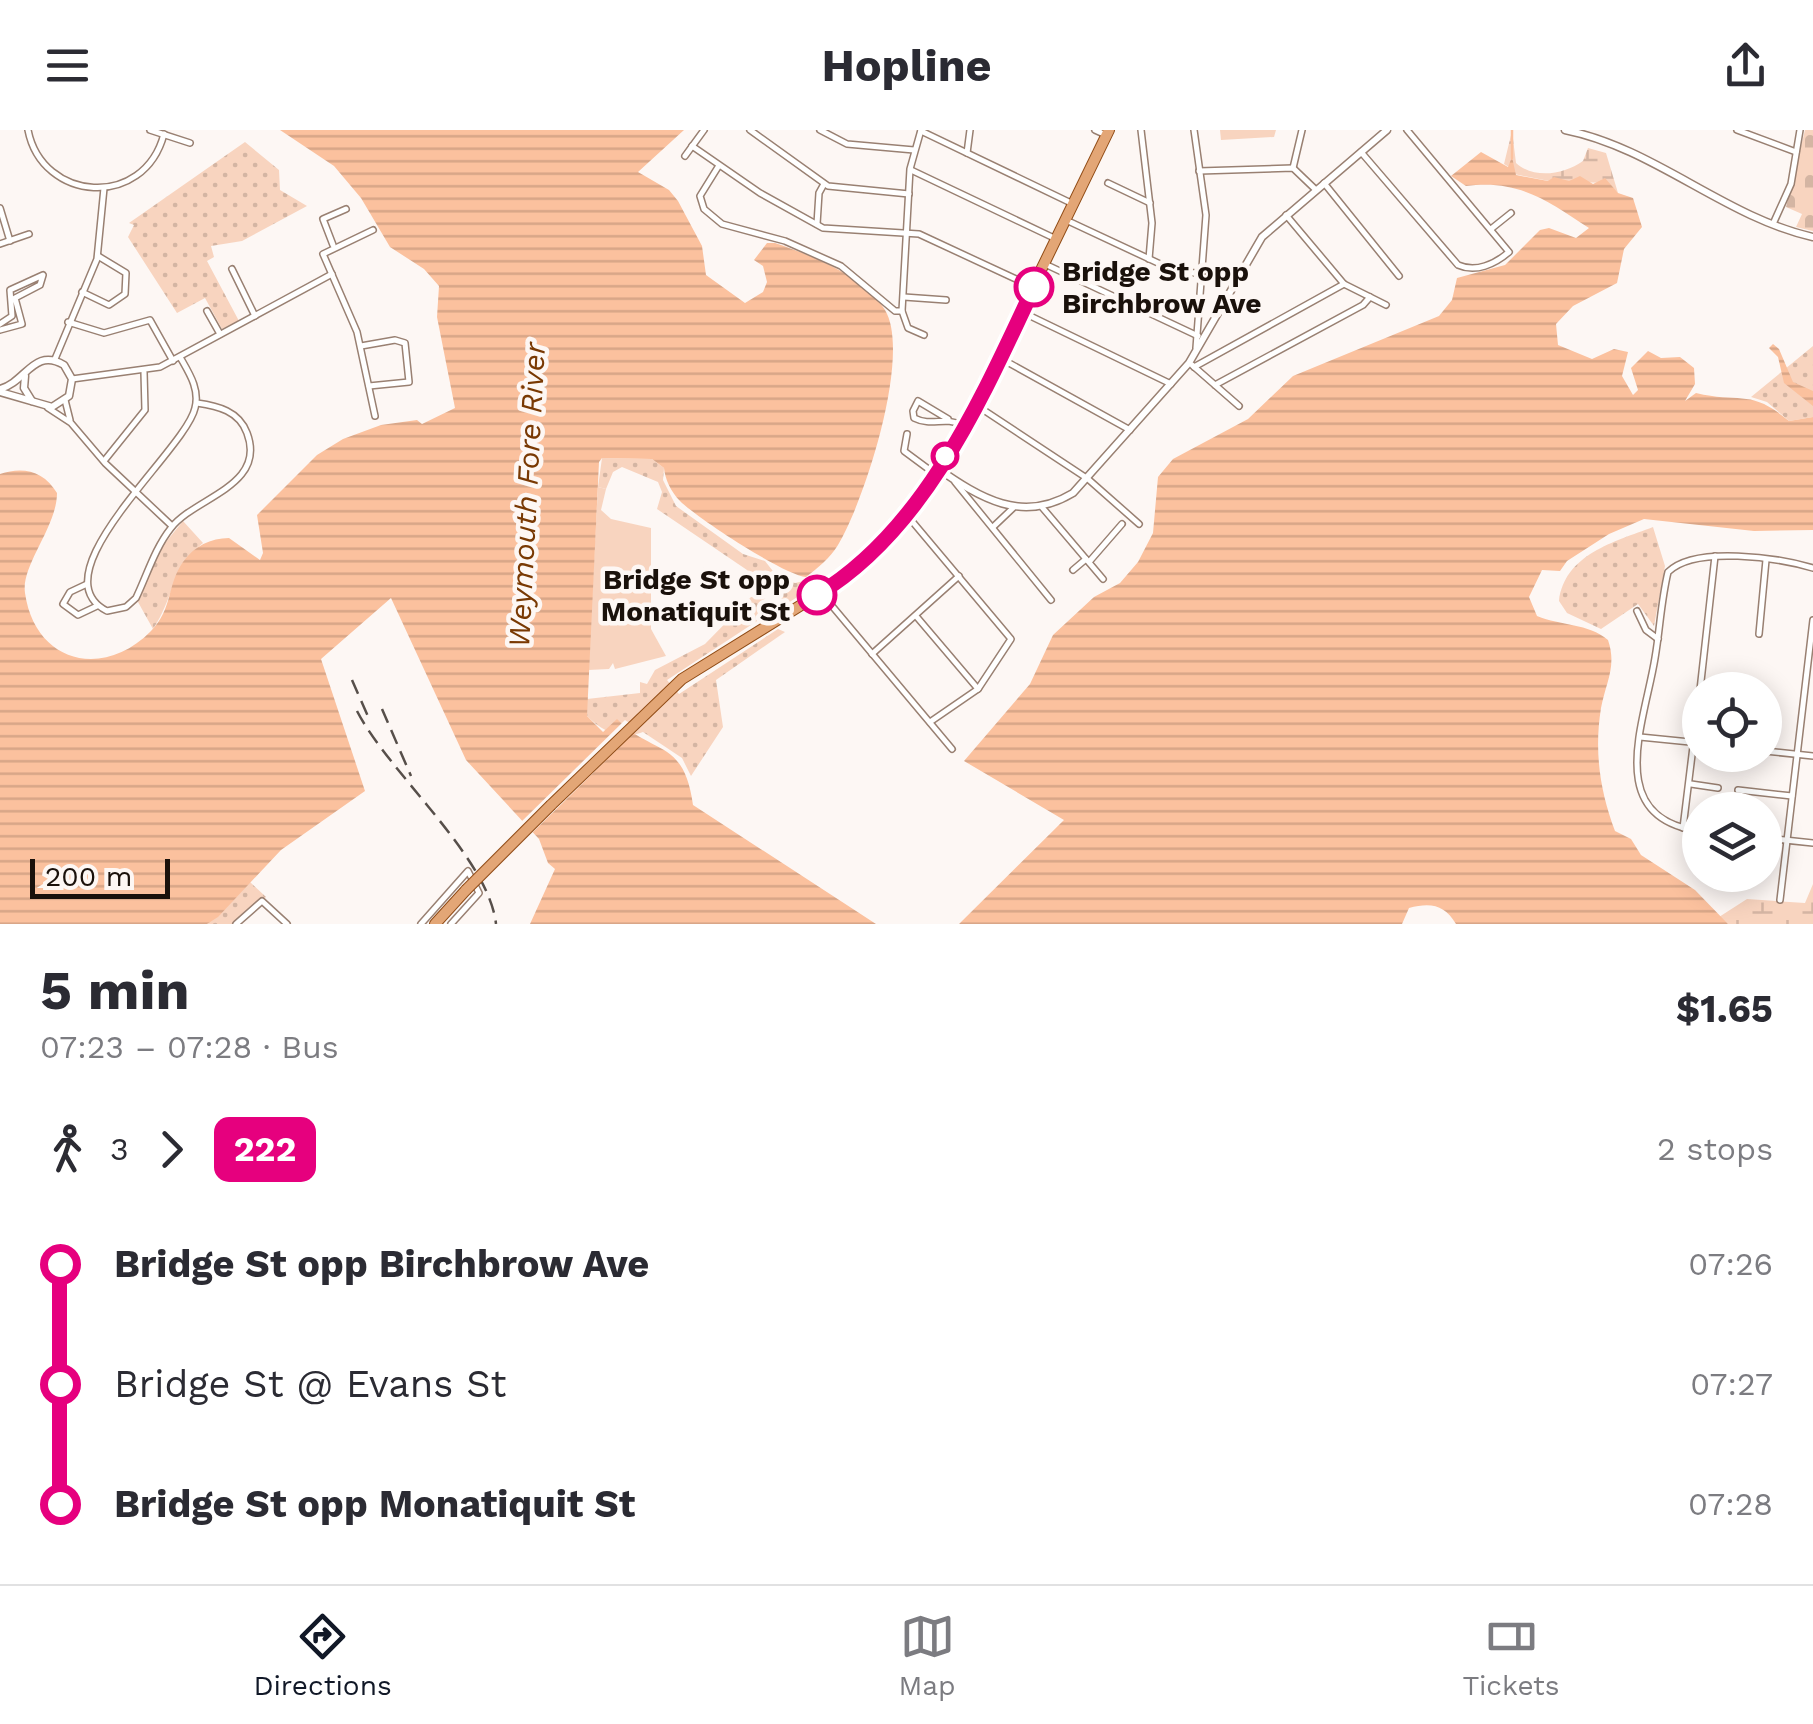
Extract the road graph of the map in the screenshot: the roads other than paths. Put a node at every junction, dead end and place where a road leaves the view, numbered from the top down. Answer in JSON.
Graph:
{"nodes":[{"id":1,"x":28,"y":130,"type":"edge"},
{"id":2,"x":150,"y":130,"type":"edge"},
{"id":3,"x":704,"y":130,"type":"edge"},
{"id":4,"x":750,"y":130,"type":"edge"},
{"id":5,"x":820,"y":130,"type":"edge"},
{"id":6,"x":921,"y":130,"type":"edge"},
{"id":7,"x":970,"y":130,"type":"edge"},
{"id":8,"x":1141,"y":130,"type":"edge"},
{"id":9,"x":1194,"y":130,"type":"edge"},
{"id":10,"x":1302,"y":130,"type":"edge"},
{"id":11,"x":1387,"y":130,"type":"edge"},
{"id":12,"x":1407,"y":130,"type":"edge"},
{"id":13,"x":1565,"y":130,"type":"edge"},
{"id":14,"x":1737,"y":130,"type":"edge"},
{"id":15,"x":1800,"y":130,"type":"edge"},
{"id":16,"x":1103,"y":132,"type":"edge"},
{"id":17,"x":1583,"y":132,"type":"edge"},
{"id":18,"x":164,"y":134,"type":"junction"},
{"id":19,"x":190,"y":143,"type":"dead end"},
{"id":20,"x":692,"y":146,"type":"junction"},
{"id":21,"x":914,"y":150,"type":"junction"},
{"id":22,"x":1361,"y":152,"type":"junction"},
{"id":23,"x":1796,"y":152,"type":"junction"},
{"id":24,"x":966,"y":153,"type":"junction"},
{"id":25,"x":685,"y":156,"type":"dead end"},
{"id":26,"x":719,"y":166,"type":"junction"},
{"id":27,"x":1293,"y":168,"type":"junction"},
{"id":28,"x":910,"y":169,"type":"junction"},
{"id":29,"x":1199,"y":171,"type":"junction"},
{"id":30,"x":824,"y":183,"type":"junction"},
{"id":31,"x":1108,"y":183,"type":"dead end"},
{"id":32,"x":1324,"y":184,"type":"junction"},
{"id":33,"x":104,"y":188,"type":"junction"},
{"id":34,"x":1316,"y":190,"type":"junction"},
{"id":35,"x":909,"y":194,"type":"junction"},
{"id":36,"x":1150,"y":203,"type":"junction"},
{"id":37,"x":1074,"y":204,"type":"junction"},
{"id":38,"x":0,"y":208,"type":"edge"},
{"id":39,"x":346,"y":210,"type":"dead end"},
{"id":40,"x":1511,"y":214,"type":"dead end"},
{"id":41,"x":1286,"y":215,"type":"junction"},
{"id":42,"x":1066,"y":220,"type":"junction"},
{"id":43,"x":817,"y":224,"type":"junction"},
{"id":44,"x":1773,"y":224,"type":"junction"},
{"id":45,"x":1491,"y":229,"type":"junction"},
{"id":46,"x":373,"y":230,"type":"dead end"},
{"id":47,"x":30,"y":234,"type":"dead end"},
{"id":48,"x":907,"y":234,"type":"junction"},
{"id":49,"x":1813,"y":236,"type":"edge"},
{"id":50,"x":1057,"y":240,"type":"junction"},
{"id":51,"x":10,"y":241,"type":"junction"},
{"id":52,"x":0,"y":244,"type":"edge"},
{"id":53,"x":333,"y":245,"type":"junction"},
{"id":54,"x":98,"y":256,"type":"junction"},
{"id":55,"x":1150,"y":260,"type":"junction"},
{"id":56,"x":1045,"y":264,"type":"junction"},
{"id":57,"x":232,"y":270,"type":"dead end"},
{"id":58,"x":332,"y":274,"type":"junction"},
{"id":59,"x":1202,"y":274,"type":"junction"},
{"id":60,"x":1399,"y":276,"type":"dead end"},
{"id":61,"x":1344,"y":284,"type":"junction"},
{"id":62,"x":1034,"y":287,"type":"junction"},
{"id":63,"x":82,"y":292,"type":"junction"},
{"id":64,"x":903,"y":297,"type":"junction"},
{"id":65,"x":1370,"y":297,"type":"junction"},
{"id":66,"x":946,"y":300,"type":"dead end"},
{"id":67,"x":1386,"y":304,"type":"dead end"},
{"id":68,"x":206,"y":311,"type":"dead end"},
{"id":69,"x":902,"y":311,"type":"junction"},
{"id":70,"x":1022,"y":312,"type":"junction"},
{"id":71,"x":255,"y":316,"type":"junction"},
{"id":72,"x":68,"y":322,"type":"junction"},
{"id":73,"x":0,"y":327,"type":"edge"},
{"id":74,"x":220,"y":334,"type":"junction"},
{"id":75,"x":924,"y":335,"type":"dead end"},
{"id":76,"x":1198,"y":336,"type":"junction"},
{"id":77,"x":360,"y":346,"type":"junction"},
{"id":78,"x":1195,"y":351,"type":"junction"},
{"id":79,"x":1000,"y":358,"type":"junction"},
{"id":80,"x":55,"y":359,"type":"junction"},
{"id":81,"x":177,"y":359,"type":"junction"},
{"id":82,"x":1192,"y":365,"type":"junction"},
{"id":83,"x":144,"y":372,"type":"junction"},
{"id":84,"x":25,"y":374,"type":"junction"},
{"id":85,"x":72,"y":379,"type":"junction"},
{"id":86,"x":1171,"y":384,"type":"junction"},
{"id":87,"x":1215,"y":385,"type":"junction"},
{"id":88,"x":369,"y":386,"type":"junction"},
{"id":89,"x":0,"y":391,"type":"edge"},
{"id":90,"x":65,"y":400,"type":"junction"},
{"id":91,"x":197,"y":402,"type":"junction"},
{"id":92,"x":976,"y":405,"type":"junction"},
{"id":93,"x":41,"y":406,"type":"junction"},
{"id":94,"x":1239,"y":406,"type":"dead end"},
{"id":95,"x":376,"y":416,"type":"dead end"},
{"id":96,"x":948,"y":419,"type":"junction"},
{"id":97,"x":71,"y":422,"type":"junction"},
{"id":98,"x":964,"y":427,"type":"junction"},
{"id":99,"x":1130,"y":430,"type":"junction"},
{"id":100,"x":906,"y":434,"type":"dead end"},
{"id":101,"x":104,"y":461,"type":"junction"},
{"id":102,"x":935,"y":470,"type":"junction"},
{"id":103,"x":952,"y":478,"type":"junction"},
{"id":104,"x":1088,"y":479,"type":"junction"},
{"id":105,"x":134,"y":493,"type":"junction"},
{"id":106,"x":1041,"y":506,"type":"junction"},
{"id":107,"x":1013,"y":508,"type":"junction"},
{"id":108,"x":906,"y":514,"type":"junction"},
{"id":109,"x":1122,"y":524,"type":"dead end"},
{"id":110,"x":1139,"y":524,"type":"dead end"},
{"id":111,"x":172,"y":526,"type":"junction"},
{"id":112,"x":993,"y":527,"type":"junction"},
{"id":113,"x":1715,"y":556,"type":"junction"},
{"id":114,"x":1766,"y":560,"type":"junction"},
{"id":115,"x":1087,"y":561,"type":"junction"},
{"id":116,"x":1813,"y":568,"type":"edge"},
{"id":117,"x":1073,"y":570,"type":"dead end"},
{"id":118,"x":959,"y":576,"type":"junction"},
{"id":119,"x":1103,"y":579,"type":"dead end"},
{"id":120,"x":87,"y":584,"type":"junction"},
{"id":121,"x":821,"y":593,"type":"junction"},
{"id":122,"x":1052,"y":600,"type":"dead end"},
{"id":123,"x":97,"y":606,"type":"junction"},
{"id":124,"x":1637,"y":611,"type":"dead end"},
{"id":125,"x":916,"y":616,"type":"junction"},
{"id":126,"x":1813,"y":620,"type":"edge"},
{"id":127,"x":1758,"y":634,"type":"dead end"},
{"id":128,"x":1658,"y":639,"type":"junction"},
{"id":129,"x":872,"y":654,"type":"junction"},
{"id":130,"x":1702,"y":672,"type":"edge"},
{"id":131,"x":978,"y":690,"type":"junction"},
{"id":132,"x":930,"y":722,"type":"junction"},
{"id":133,"x":1640,"y":736,"type":"junction"},
{"id":134,"x":1682,"y":741,"type":"edge"},
{"id":135,"x":952,"y":748,"type":"dead end"},
{"id":136,"x":1782,"y":753,"type":"edge"},
{"id":137,"x":1796,"y":755,"type":"junction"},
{"id":138,"x":1813,"y":756,"type":"edge"},
{"id":139,"x":1692,"y":772,"type":"edge"},
{"id":140,"x":1690,"y":784,"type":"junction"},
{"id":141,"x":1718,"y":788,"type":"dead end"},
{"id":142,"x":1738,"y":790,"type":"dead end"},
{"id":143,"x":1689,"y":792,"type":"edge"},
{"id":144,"x":1792,"y":796,"type":"junction"},
{"id":145,"x":1682,"y":828,"type":"edge"},
{"id":146,"x":1782,"y":840,"type":"edge"},
{"id":147,"x":1787,"y":841,"type":"junction"},
{"id":148,"x":1813,"y":843,"type":"edge"},
{"id":149,"x":1780,"y":900,"type":"dead end"},
{"id":150,"x":236,"y":924,"type":"edge"},
{"id":151,"x":287,"y":924,"type":"edge"},
{"id":152,"x":420,"y":924,"type":"edge"},
{"id":153,"x":435,"y":924,"type":"edge"},
{"id":154,"x":451,"y":924,"type":"edge"}],
"edges":[{"from":1,"to":33,"type":"street"},
{"from":2,"to":18,"type":"street"},
{"from":3,"to":20,"type":"street"},
{"from":4,"to":30,"type":"street"},
{"from":5,"to":21,"type":"street"},
{"from":6,"to":21,"type":"street"},
{"from":6,"to":24,"type":"street"},
{"from":7,"to":24,"type":"street"},
{"from":8,"to":36,"type":"street"},
{"from":9,"to":29,"type":"street"},
{"from":10,"to":27,"type":"street"},
{"from":11,"to":22,"type":"street"},
{"from":12,"to":45,"type":"street"},
{"from":13,"to":17,"type":"street"},
{"from":14,"to":23,"type":"street"},
{"from":15,"to":23,"type":"street"},
{"from":16,"to":37,"type":"main road"},
{"from":17,"to":44,"type":"street"},
{"from":18,"to":19,"type":"street"},
{"from":18,"to":33,"type":"street"},
{"from":20,"to":25,"type":"street"},
{"from":20,"to":26,"type":"street"},
{"from":21,"to":28,"type":"street"},
{"from":22,"to":32,"type":"street"},
{"from":22,"to":45,"type":"street"},
{"from":23,"to":44,"type":"street"},
{"from":24,"to":37,"type":"street"},
{"from":26,"to":43,"type":"street"},
{"from":26,"to":69,"type":"street"},
{"from":27,"to":29,"type":"street"},
{"from":27,"to":34,"type":"street"},
{"from":28,"to":35,"type":"street"},
{"from":28,"to":50,"type":"street"},
{"from":29,"to":59,"type":"street"},
{"from":30,"to":35,"type":"street"},
{"from":30,"to":43,"type":"street"},
{"from":31,"to":36,"type":"street"},
{"from":32,"to":34,"type":"street"},
{"from":32,"to":60,"type":"street"},
{"from":33,"to":54,"type":"street"},
{"from":34,"to":41,"type":"street"},
{"from":35,"to":48,"type":"street"},
{"from":36,"to":55,"type":"street"},
{"from":37,"to":42,"type":"main road"},
{"from":38,"to":51,"type":"street"},
{"from":39,"to":53,"type":"street"},
{"from":40,"to":45,"type":"street"},
{"from":41,"to":61,"type":"street"},
{"from":41,"to":78,"type":"street"},
{"from":42,"to":50,"type":"main road"},
{"from":42,"to":55,"type":"street"},
{"from":43,"to":48,"type":"street"},
{"from":44,"to":49,"type":"street"},
{"from":46,"to":53,"type":"street"},
{"from":47,"to":51,"type":"street"},
{"from":48,"to":62,"type":"street"},
{"from":48,"to":64,"type":"street"},
{"from":50,"to":56,"type":"main road"},
{"from":51,"to":52,"type":"street"},
{"from":53,"to":58,"type":"street"},
{"from":54,"to":63,"type":"street"},
{"from":54,"to":63,"type":"street"},
{"from":55,"to":59,"type":"street"},
{"from":56,"to":62,"type":"main road"},
{"from":56,"to":76,"type":"street"},
{"from":57,"to":71,"type":"street"},
{"from":58,"to":71,"type":"street"},
{"from":58,"to":77,"type":"street"},
{"from":59,"to":76,"type":"street"},
{"from":61,"to":65,"type":"street"},
{"from":61,"to":82,"type":"street"},
{"from":62,"to":70,"type":"main road"},
{"from":63,"to":72,"type":"street"},
{"from":64,"to":66,"type":"street"},
{"from":64,"to":69,"type":"street"},
{"from":65,"to":67,"type":"street"},
{"from":65,"to":87,"type":"street"},
{"from":68,"to":74,"type":"street"},
{"from":69,"to":75,"type":"street"},
{"from":70,"to":79,"type":"main road"},
{"from":70,"to":86,"type":"street"},
{"from":71,"to":74,"type":"street"},
{"from":72,"to":80,"type":"street"},
{"from":72,"to":81,"type":"street"},
{"from":73,"to":73,"type":"street"},
{"from":74,"to":81,"type":"street"},
{"from":76,"to":78,"type":"street"},
{"from":77,"to":88,"type":"street"},
{"from":77,"to":88,"type":"street"},
{"from":78,"to":82,"type":"street"},
{"from":79,"to":92,"type":"main road"},
{"from":79,"to":99,"type":"street"},
{"from":80,"to":84,"type":"street"},
{"from":80,"to":85,"type":"street"},
{"from":81,"to":83,"type":"street"},
{"from":81,"to":91,"type":"street"},
{"from":82,"to":86,"type":"street"},
{"from":82,"to":87,"type":"street"},
{"from":83,"to":85,"type":"street"},
{"from":83,"to":101,"type":"street"},
{"from":84,"to":89,"type":"street"},
{"from":84,"to":93,"type":"street"},
{"from":85,"to":90,"type":"street"},
{"from":86,"to":99,"type":"street"},
{"from":87,"to":94,"type":"street"},
{"from":88,"to":95,"type":"street"},
{"from":89,"to":93,"type":"street"},
{"from":90,"to":93,"type":"street"},
{"from":90,"to":97,"type":"street"},
{"from":91,"to":105,"type":"street"},
{"from":91,"to":111,"type":"street"},
{"from":92,"to":98,"type":"main road"},
{"from":92,"to":104,"type":"street"},
{"from":93,"to":97,"type":"street"},
{"from":96,"to":96,"type":"street"},
{"from":96,"to":98,"type":"street"},
{"from":97,"to":101,"type":"street"},
{"from":98,"to":102,"type":"main road"},
{"from":99,"to":104,"type":"street"},
{"from":100,"to":102,"type":"street"},
{"from":101,"to":105,"type":"street"},
{"from":102,"to":103,"type":"street"},
{"from":102,"to":108,"type":"main road"},
{"from":103,"to":107,"type":"street"},
{"from":103,"to":112,"type":"street"},
{"from":104,"to":106,"type":"street"},
{"from":104,"to":110,"type":"street"},
{"from":105,"to":111,"type":"street"},
{"from":105,"to":120,"type":"street"},
{"from":106,"to":107,"type":"street"},
{"from":106,"to":115,"type":"street"},
{"from":107,"to":112,"type":"street"},
{"from":108,"to":118,"type":"street"},
{"from":108,"to":121,"type":"main road"},
{"from":109,"to":115,"type":"street"},
{"from":111,"to":123,"type":"street"},
{"from":112,"to":122,"type":"street"},
{"from":113,"to":114,"type":"street"},
{"from":113,"to":128,"type":"street"},
{"from":113,"to":130,"type":"street"},
{"from":114,"to":116,"type":"street"},
{"from":114,"to":127,"type":"street"},
{"from":115,"to":117,"type":"street"},
{"from":115,"to":119,"type":"street"},
{"from":118,"to":125,"type":"street"},
{"from":118,"to":131,"type":"street"},
{"from":120,"to":123,"type":"street"},
{"from":120,"to":123,"type":"street"},
{"from":121,"to":129,"type":"street"},
{"from":121,"to":153,"type":"main road","bridge":true},
{"from":124,"to":128,"type":"street"},
{"from":125,"to":129,"type":"street"},
{"from":125,"to":131,"type":"street"},
{"from":126,"to":137,"type":"street"},
{"from":128,"to":133,"type":"street"},
{"from":129,"to":132,"type":"street"},
{"from":131,"to":132,"type":"street"},
{"from":132,"to":135,"type":"street"},
{"from":133,"to":134,"type":"street"},
{"from":133,"to":145,"type":"street"},
{"from":136,"to":137,"type":"street"},
{"from":137,"to":138,"type":"street"},
{"from":137,"to":144,"type":"street"},
{"from":139,"to":140,"type":"street"},
{"from":140,"to":141,"type":"street"},
{"from":140,"to":143,"type":"street"},
{"from":142,"to":144,"type":"street"},
{"from":144,"to":147,"type":"street"},
{"from":146,"to":147,"type":"street"},
{"from":147,"to":148,"type":"street"},
{"from":147,"to":149,"type":"street"},
{"from":150,"to":151,"type":"street"},
{"from":152,"to":154,"type":"street"}]}
